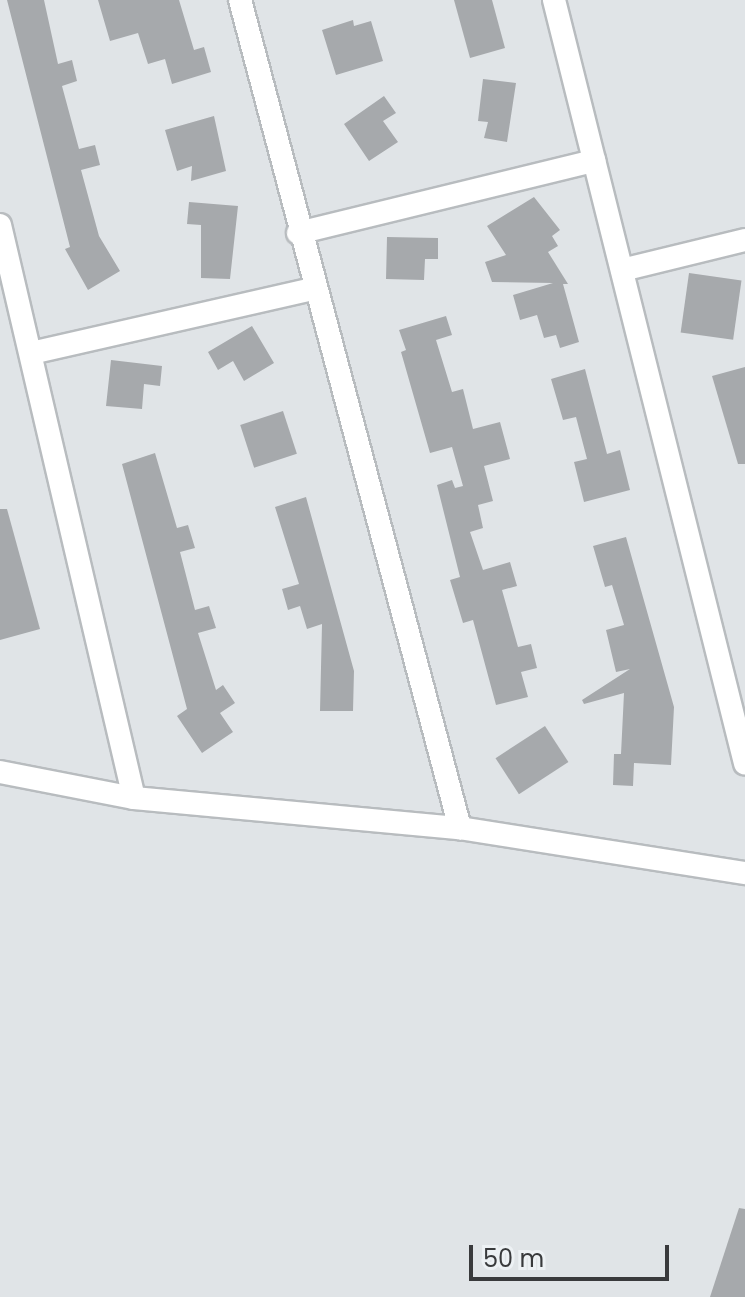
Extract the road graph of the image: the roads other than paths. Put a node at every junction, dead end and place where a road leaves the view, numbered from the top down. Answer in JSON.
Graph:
{"nodes":[{"id":1,"x":240,"y":0,"type":"edge"},
{"id":2,"x":554,"y":0,"type":"edge"},
{"id":3,"x":594,"y":161,"type":"junction"},
{"id":4,"x":0,"y":225,"type":"edge"},
{"id":5,"x":298,"y":233,"type":"junction"},
{"id":6,"x":745,"y":240,"type":"edge"},
{"id":7,"x":622,"y":270,"type":"junction"},
{"id":8,"x":313,"y":289,"type":"junction"},
{"id":9,"x":31,"y":353,"type":"junction"},
{"id":10,"x":745,"y":763,"type":"edge"},
{"id":11,"x":0,"y":772,"type":"edge"},
{"id":12,"x":134,"y":798,"type":"junction"},
{"id":13,"x":460,"y":828,"type":"junction"},
{"id":14,"x":745,"y":873,"type":"edge"}],
"edges":[{"from":1,"to":5,"type":"street"},
{"from":2,"to":3,"type":"street"},
{"from":3,"to":5,"type":"street"},
{"from":3,"to":7,"type":"street"},
{"from":4,"to":9,"type":"street"},
{"from":5,"to":8,"type":"street"},
{"from":6,"to":7,"type":"street"},
{"from":7,"to":10,"type":"street"},
{"from":8,"to":9,"type":"street"},
{"from":8,"to":13,"type":"street"},
{"from":9,"to":12,"type":"street"},
{"from":11,"to":12,"type":"street"},
{"from":12,"to":13,"type":"street"},
{"from":13,"to":14,"type":"street"}]}
